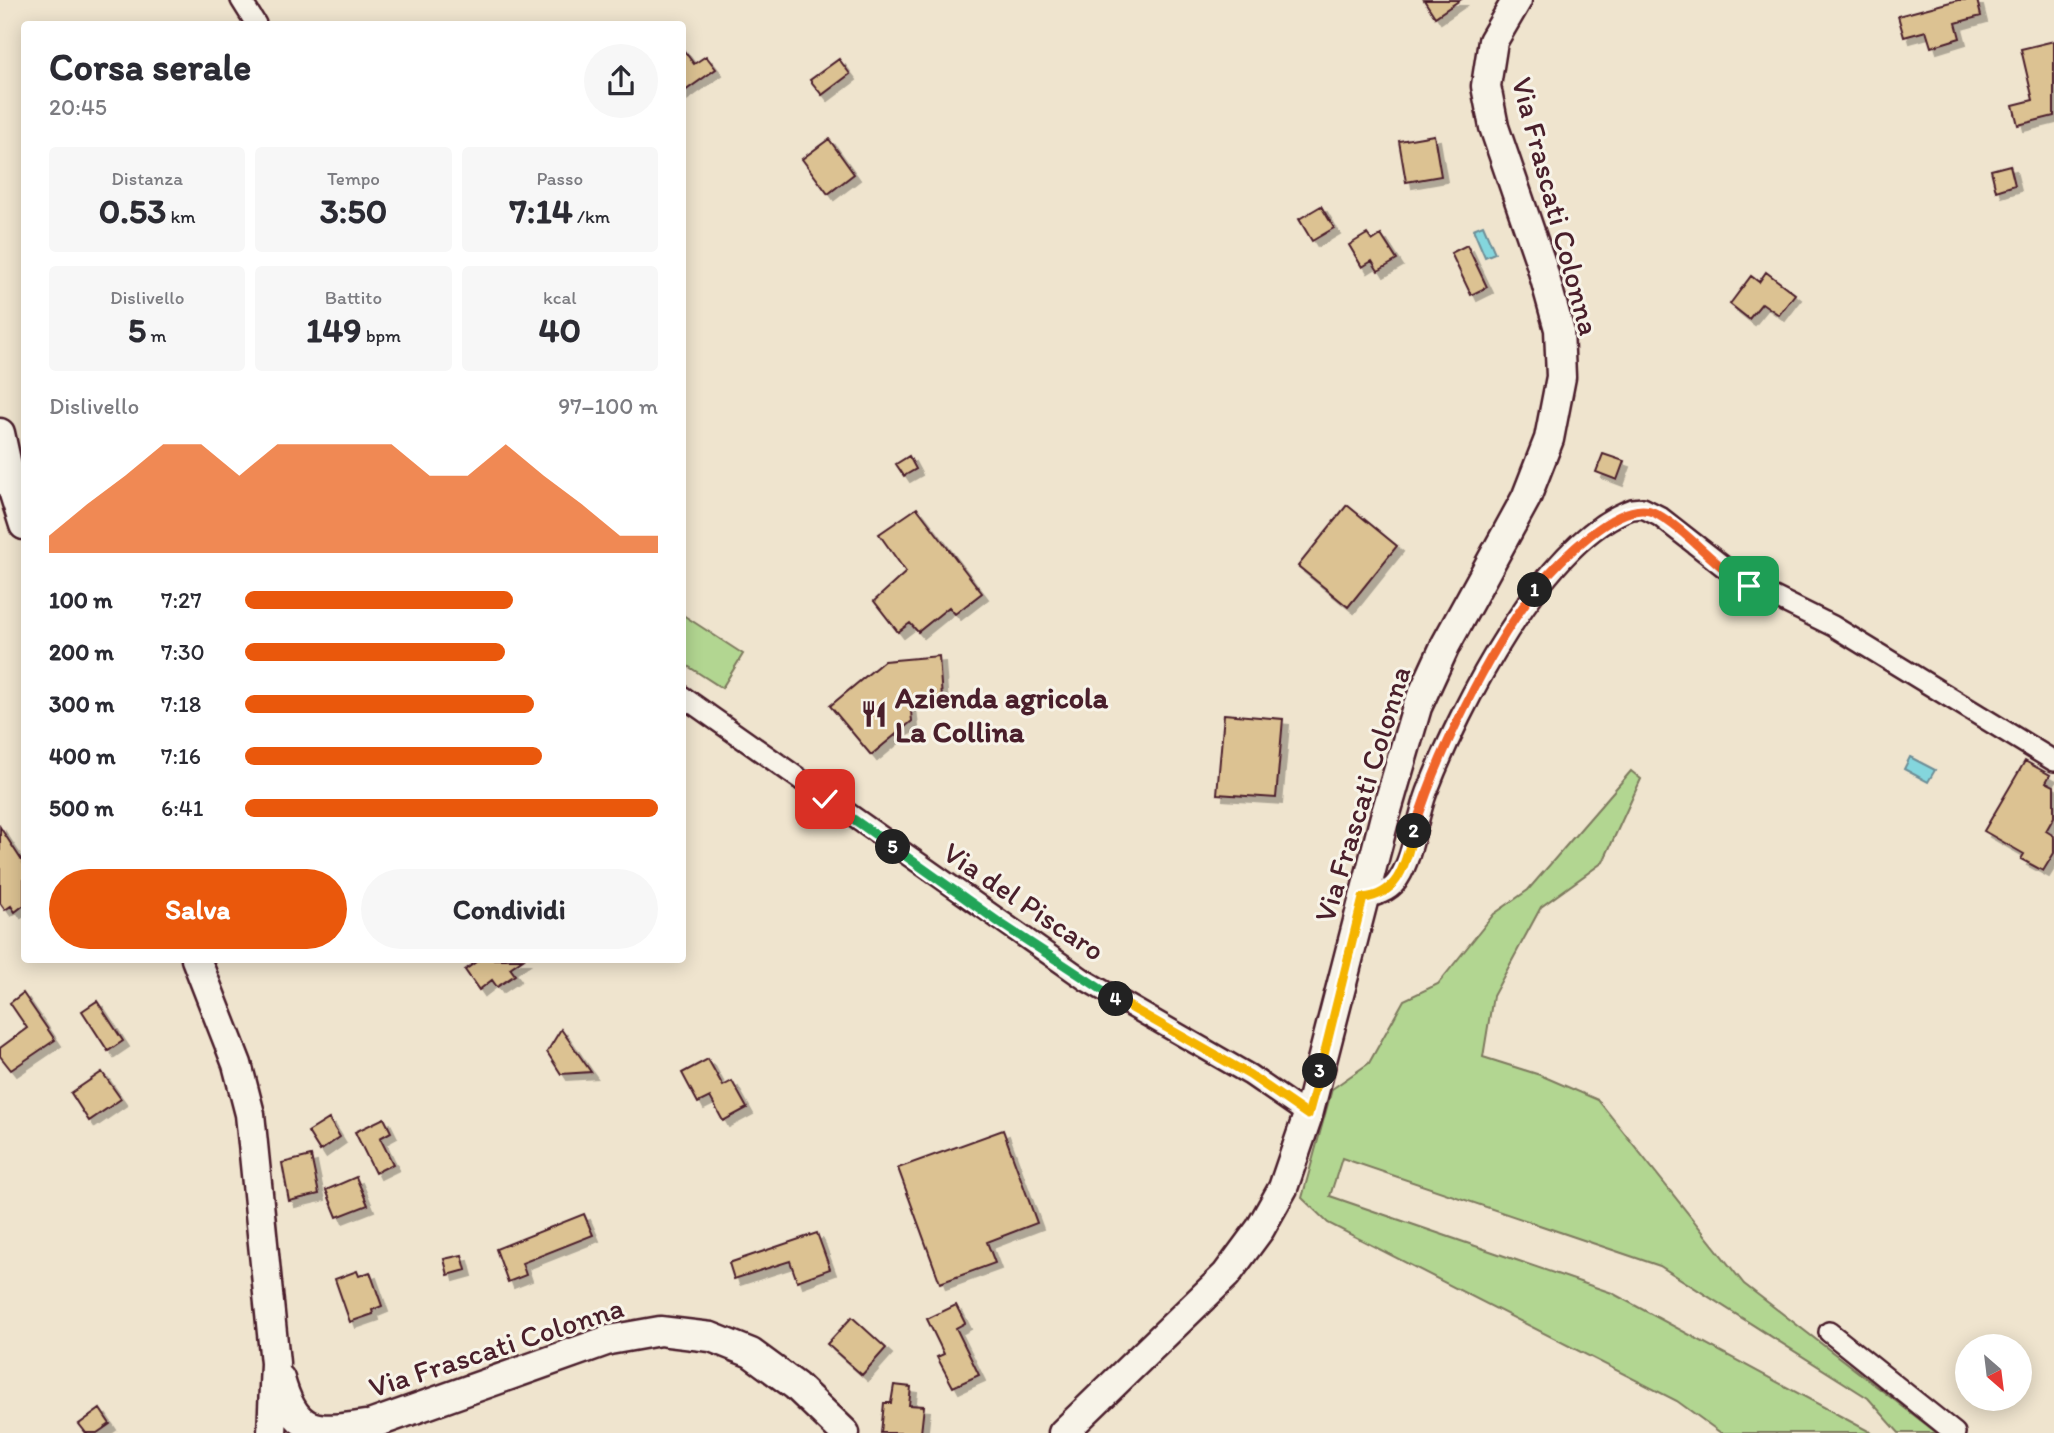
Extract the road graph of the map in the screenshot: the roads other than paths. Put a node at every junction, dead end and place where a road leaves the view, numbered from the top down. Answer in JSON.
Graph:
{"nodes":[{"id":1,"x":241,"y":0,"type":"edge"},
{"id":2,"x":1517,"y":0,"type":"edge"},
{"id":3,"x":254,"y":21,"type":"edge"},
{"id":4,"x":0,"y":433,"type":"edge"},
{"id":5,"x":21,"y":516,"type":"edge"},
{"id":6,"x":686,"y":699,"type":"edge"},
{"id":7,"x":2054,"y":761,"type":"edge"},
{"id":8,"x":1363,"y":898,"type":"junction"},
{"id":9,"x":198,"y":963,"type":"edge"},
{"id":10,"x":1308,"y":1115,"type":"junction"},
{"id":11,"x":1829,"y":1332,"type":"dead end"},
{"id":12,"x":275,"y":1363,"type":"junction"},
{"id":13,"x":304,"y":1428,"type":"edge"},
{"id":14,"x":356,"y":1429,"type":"edge"},
{"id":15,"x":272,"y":1433,"type":"edge"},
{"id":16,"x":845,"y":1433,"type":"edge"},
{"id":17,"x":1063,"y":1433,"type":"edge"},
{"id":18,"x":1955,"y":1433,"type":"edge"}],
"edges":[{"from":1,"to":3,"type":"street"},
{"from":2,"to":8,"type":"street","name":"Via Frascati Colonna"},
{"from":4,"to":5,"type":"street"},
{"from":6,"to":10,"type":"street","name":"Via del Piscaro"},
{"from":7,"to":8,"type":"street"},
{"from":8,"to":10,"type":"street","name":"Via Frascati Colonna"},
{"from":9,"to":12,"type":"street"},
{"from":10,"to":17,"type":"street","name":"Via Frascati Colonna"},
{"from":11,"to":18,"type":"street"},
{"from":12,"to":13,"type":"street"},
{"from":12,"to":15,"type":"street"},
{"from":13,"to":14,"type":"street","name":"Via Frascati Colonna"},
{"from":14,"to":16,"type":"street","name":"Via Frascati Colonna"}]}
